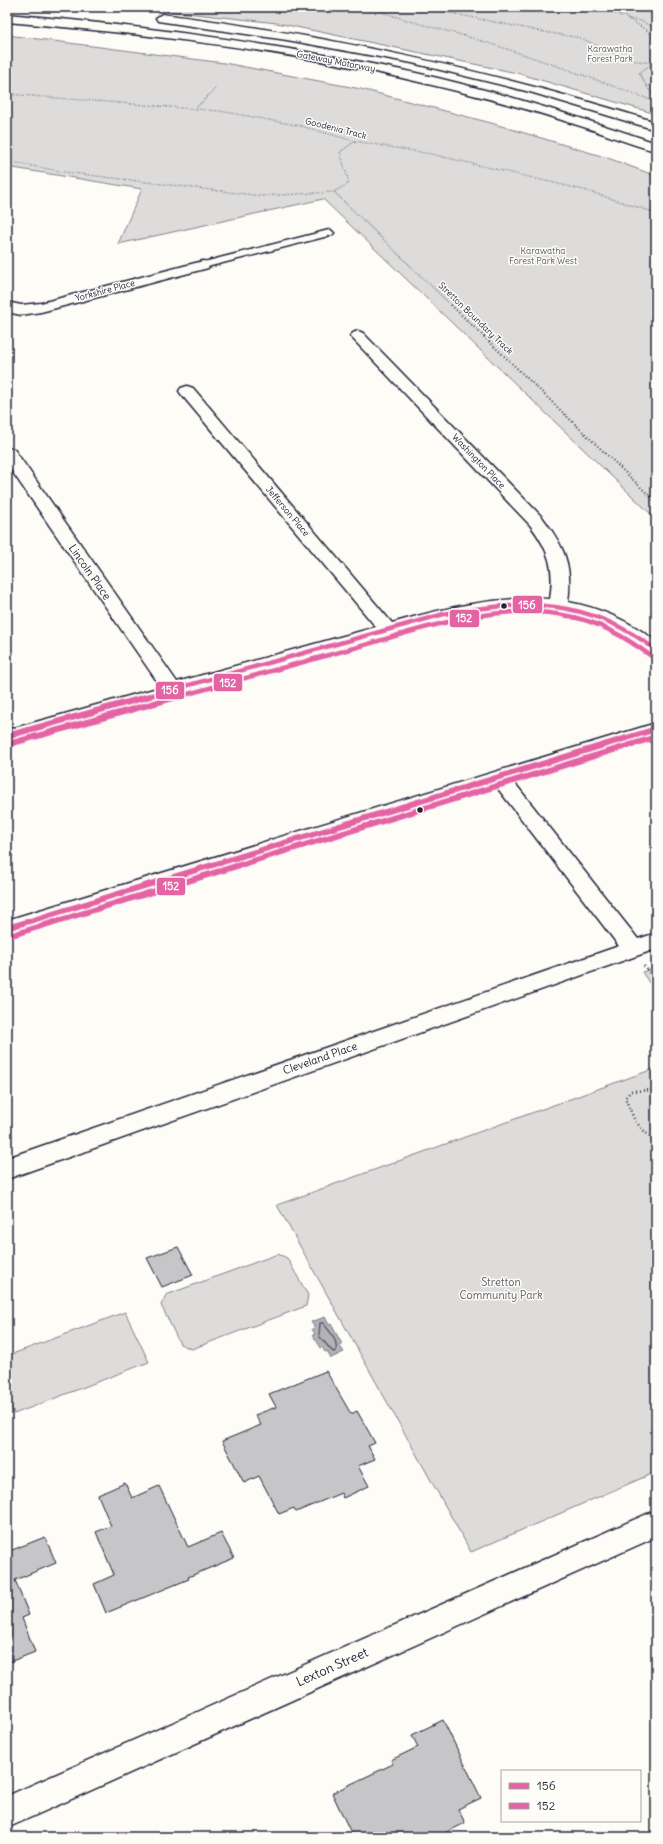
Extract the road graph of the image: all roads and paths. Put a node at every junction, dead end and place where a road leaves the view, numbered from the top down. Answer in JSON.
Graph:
{"nodes":[{"id":1,"x":370,"y":7,"type":"edge"},
{"id":2,"x":422,"y":7,"type":"edge"},
{"id":3,"x":597,"y":7,"type":"edge"},
{"id":4,"x":150,"y":16,"type":"dead end"},
{"id":5,"x":7,"y":18,"type":"edge"},
{"id":6,"x":627,"y":18,"type":"junction"},
{"id":7,"x":656,"y":28,"type":"edge"},
{"id":8,"x":656,"y":36,"type":"edge"},
{"id":9,"x":656,"y":61,"type":"edge"},
{"id":10,"x":652,"y":63,"type":"junction"},
{"id":11,"x":656,"y":84,"type":"edge"},
{"id":12,"x":647,"y":86,"type":"junction"},
{"id":13,"x":216,"y":88,"type":"dead end"},
{"id":14,"x":7,"y":94,"type":"edge"},
{"id":15,"x":656,"y":102,"type":"edge"},
{"id":16,"x":194,"y":109,"type":"junction"},
{"id":17,"x":656,"y":126,"type":"edge"},
{"id":18,"x":354,"y":141,"type":"junction"},
{"id":19,"x":656,"y":147,"type":"edge"},
{"id":20,"x":7,"y":161,"type":"edge"},
{"id":21,"x":334,"y":192,"type":"junction"},
{"id":22,"x":656,"y":213,"type":"edge"},
{"id":23,"x":329,"y":233,"type":"dead end"},
{"id":24,"x":203,"y":265,"type":"joint"},
{"id":25,"x":7,"y":307,"type":"edge"},
{"id":26,"x":358,"y":336,"type":"dead end"},
{"id":27,"x":187,"y":391,"type":"dead end"},
{"id":28,"x":8,"y":453,"type":"edge"},
{"id":29,"x":656,"y":502,"type":"edge"},
{"id":30,"x":558,"y":604,"type":"junction"},
{"id":31,"x":388,"y":630,"type":"junction"},
{"id":32,"x":656,"y":650,"type":"edge"},
{"id":33,"x":173,"y":690,"type":"junction"},
{"id":34,"x":656,"y":729,"type":"edge"},
{"id":35,"x":7,"y":736,"type":"edge"},
{"id":36,"x":500,"y":778,"type":"junction"},
{"id":37,"x":7,"y":928,"type":"edge"},
{"id":38,"x":656,"y":942,"type":"edge"},
{"id":39,"x":634,"y":949,"type":"junction"},
{"id":40,"x":656,"y":1090,"type":"edge"},
{"id":41,"x":656,"y":1144,"type":"edge"},
{"id":42,"x":7,"y":1169,"type":"edge"},
{"id":43,"x":656,"y":1523,"type":"edge"},
{"id":44,"x":7,"y":1812,"type":"edge"}],
"edges":[{"from":1,"to":15,"type":"path"},
{"from":2,"to":10,"type":"path"},
{"from":3,"to":6,"type":"path"},
{"from":4,"to":17,"type":"main road","name":"Gateway Motorway"},
{"from":5,"to":19,"type":"main road","name":"Gateway Motorway"},
{"from":6,"to":7,"type":"path"},
{"from":6,"to":8,"type":"path"},
{"from":9,"to":10,"type":"path"},
{"from":10,"to":12,"type":"path"},
{"from":11,"to":12,"type":"path"},
{"from":12,"to":15,"type":"path"},
{"from":13,"to":16,"type":"path"},
{"from":14,"to":16,"type":"path","name":"Goodenia Track"},
{"from":16,"to":18,"type":"path","name":"Goodenia Track"},
{"from":18,"to":21,"type":"path"},
{"from":18,"to":22,"type":"path","name":"Goodenia Track"},
{"from":20,"to":21,"type":"path"},
{"from":21,"to":29,"type":"path","name":"Stretton Boundary Track"},
{"from":23,"to":24,"type":"lane"},
{"from":24,"to":25,"type":"main road","name":"Yorkshire Place"},
{"from":26,"to":30,"type":"main road","name":"Washington Place"},
{"from":27,"to":31,"type":"main road","name":"Jefferson Place"},
{"from":28,"to":33,"type":"main road","name":"Lincoln Place"},
{"from":30,"to":31,"type":"main road"},
{"from":30,"to":32,"type":"main road"},
{"from":31,"to":33,"type":"main road"},
{"from":33,"to":35,"type":"main road"},
{"from":34,"to":36,"type":"main road"},
{"from":36,"to":37,"type":"main road"},
{"from":36,"to":39,"type":"main road"},
{"from":38,"to":39,"type":"main road","name":"Cleveland Place"},
{"from":39,"to":42,"type":"main road","name":"Cleveland Place"},
{"from":40,"to":41,"type":"path"},
{"from":43,"to":44,"type":"main road","name":"Lexton Street"}]}
